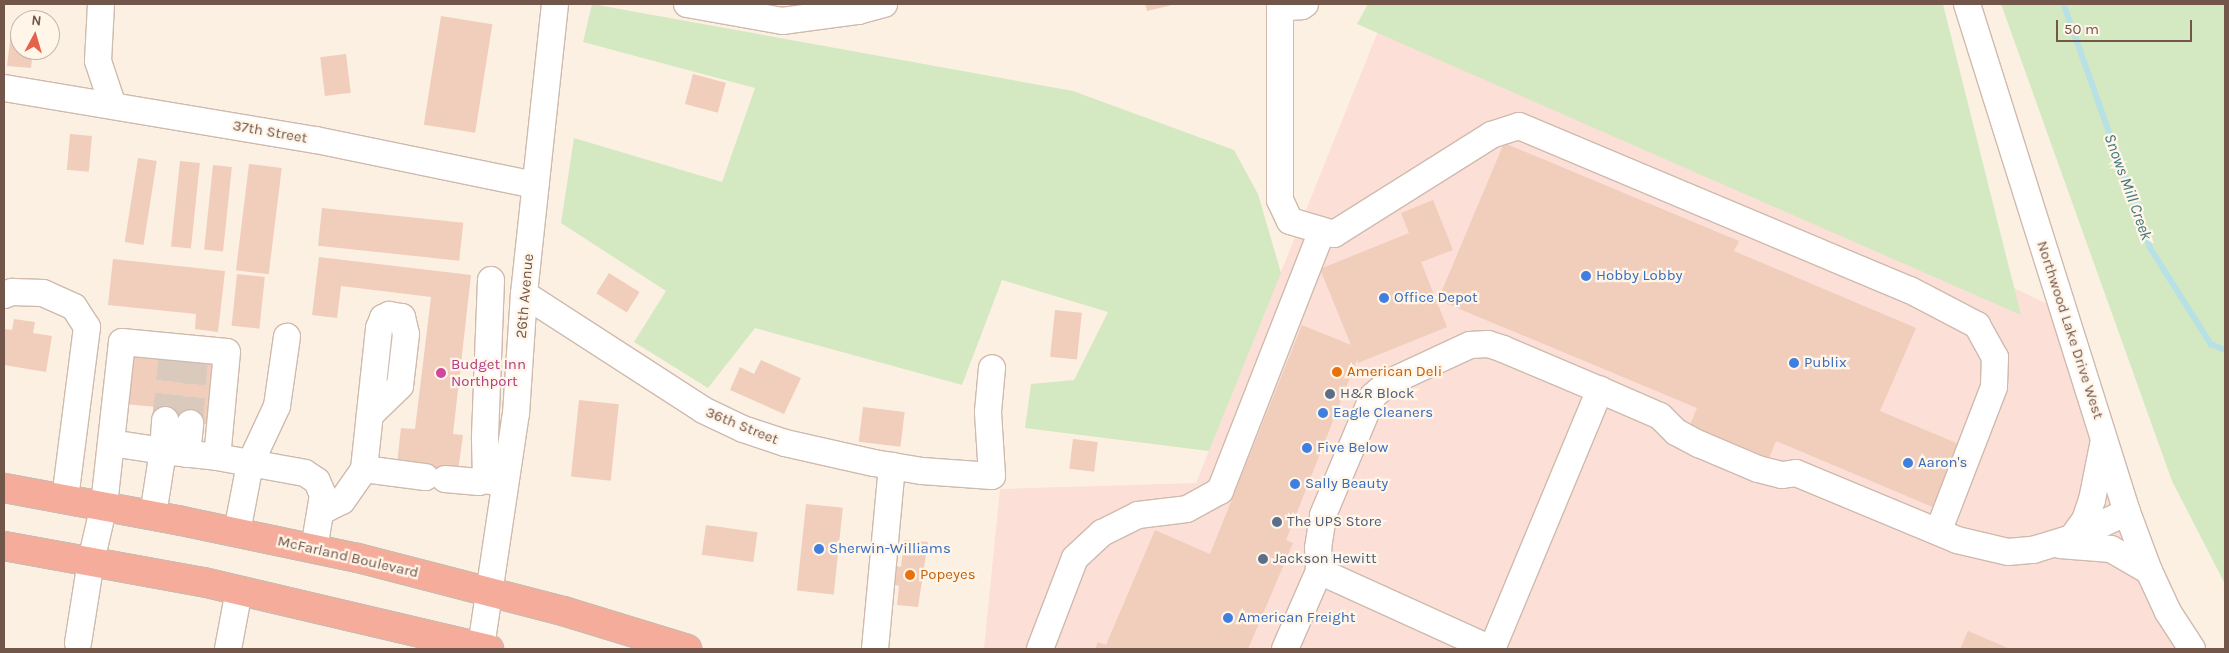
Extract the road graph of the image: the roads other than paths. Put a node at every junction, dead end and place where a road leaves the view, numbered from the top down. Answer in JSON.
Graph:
{"nodes":[{"id":1,"x":101,"y":4,"type":"edge"},
{"id":2,"x":555,"y":4,"type":"edge"},
{"id":3,"x":687,"y":4,"type":"edge"},
{"id":4,"x":884,"y":4,"type":"edge"},
{"id":5,"x":1304,"y":4,"type":"edge"},
{"id":6,"x":1967,"y":4,"type":"edge"},
{"id":7,"x":852,"y":6,"type":"edge"},
{"id":8,"x":4,"y":88,"type":"edge"},
{"id":9,"x":113,"y":106,"type":"junction"},
{"id":10,"x":535,"y":185,"type":"junction"},
{"id":11,"x":1322,"y":231,"type":"junction"},
{"id":12,"x":491,"y":280,"type":"dead end"},
{"id":13,"x":524,"y":294,"type":"junction"},
{"id":14,"x":4,"y":295,"type":"edge"},
{"id":15,"x":287,"y":337,"type":"dead end"},
{"id":16,"x":992,"y":368,"type":"dead end"},
{"id":17,"x":1600,"y":390,"type":"junction"},
{"id":18,"x":370,"y":415,"type":"dead end"},
{"id":19,"x":178,"y":421,"type":"tunnel mouth"},
{"id":20,"x":2104,"y":439,"type":"junction"},
{"id":21,"x":111,"y":443,"type":"junction"},
{"id":22,"x":175,"y":452,"type":"junction"},
{"id":23,"x":217,"y":457,"type":"junction"},
{"id":24,"x":250,"y":464,"type":"junction"},
{"id":25,"x":892,"y":466,"type":"junction"},
{"id":26,"x":364,"y":470,"type":"junction"},
{"id":27,"x":496,"y":482,"type":"junction"},
{"id":28,"x":4,"y":488,"type":"edge"},
{"id":29,"x":65,"y":498,"type":"junction"},
{"id":30,"x":104,"y":505,"type":"junction"},
{"id":31,"x":322,"y":511,"type":"junction"},
{"id":32,"x":2127,"y":512,"type":"junction"},
{"id":33,"x":153,"y":515,"type":"junction"},
{"id":34,"x":237,"y":532,"type":"junction"},
{"id":35,"x":1938,"y":532,"type":"junction"},
{"id":36,"x":2061,"y":541,"type":"junction"},
{"id":37,"x":4,"y":546,"type":"edge"},
{"id":38,"x":314,"y":549,"type":"junction"},
{"id":39,"x":91,"y":561,"type":"junction"},
{"id":40,"x":1319,"y":571,"type":"junction"},
{"id":41,"x":2149,"y":571,"type":"junction"},
{"id":42,"x":239,"y":590,"type":"junction"},
{"id":43,"x":490,"y":592,"type":"junction"},
{"id":44,"x":78,"y":643,"type":"dead end"},
{"id":45,"x":485,"y":648,"type":"edge"},
{"id":46,"x":228,"y":649,"type":"edge"},
{"id":47,"x":687,"y":649,"type":"edge"},
{"id":48,"x":875,"y":649,"type":"edge"},
{"id":49,"x":1040,"y":649,"type":"edge"},
{"id":50,"x":1285,"y":649,"type":"edge"},
{"id":51,"x":1492,"y":649,"type":"edge"},
{"id":52,"x":2192,"y":649,"type":"edge"}],
"edges":[{"from":1,"to":9,"type":"street"},
{"from":2,"to":10,"type":"street","name":"26th Avenue"},
{"from":3,"to":7,"type":"street"},
{"from":4,"to":7,"type":"street"},
{"from":5,"to":11,"type":"street"},
{"from":6,"to":20,"type":"street","name":"Northwood Lake Drive West"},
{"from":8,"to":9,"type":"street","name":"37th Street"},
{"from":9,"to":10,"type":"street","name":"37th Street"},
{"from":10,"to":13,"type":"street","name":"26th Avenue"},
{"from":11,"to":35,"type":"street"},
{"from":11,"to":49,"type":"street"},
{"from":12,"to":27,"type":"street"},
{"from":13,"to":25,"type":"street","name":"36th Street"},
{"from":13,"to":27,"type":"street","name":"26th Avenue"},
{"from":14,"to":29,"type":"street"},
{"from":15,"to":24,"type":"street"},
{"from":16,"to":25,"type":"street","name":"36th Street"},
{"from":17,"to":35,"type":"street"},
{"from":17,"to":40,"type":"street"},
{"from":17,"to":51,"type":"street"},
{"from":18,"to":26,"type":"street"},
{"from":19,"to":22,"type":"street"},
{"from":20,"to":32,"type":"street","name":"Northwood Lake Drive West"},
{"from":20,"to":36,"type":"street"},
{"from":21,"to":22,"type":"street"},
{"from":21,"to":23,"type":"street"},
{"from":21,"to":30,"type":"street"},
{"from":22,"to":23,"type":"street"},
{"from":22,"to":33,"type":"street"},
{"from":23,"to":24,"type":"street"},
{"from":24,"to":31,"type":"street"},
{"from":24,"to":34,"type":"street"},
{"from":25,"to":48,"type":"street"},
{"from":26,"to":27,"type":"street"},
{"from":26,"to":31,"type":"street"},
{"from":27,"to":43,"type":"street","name":"26th Avenue"},
{"from":28,"to":29,"type":"highway","name":"McFarland Boulevard"},
{"from":29,"to":30,"type":"highway","name":"McFarland Boulevard"},
{"from":30,"to":33,"type":"highway","name":"McFarland Boulevard"},
{"from":30,"to":39,"type":"street"},
{"from":31,"to":38,"type":"street"},
{"from":32,"to":36,"type":"street"},
{"from":32,"to":41,"type":"street","name":"Northwood Lake Drive West"},
{"from":33,"to":34,"type":"highway","name":"McFarland Boulevard"},
{"from":34,"to":38,"type":"highway","name":"McFarland Boulevard"},
{"from":35,"to":36,"type":"street"},
{"from":36,"to":41,"type":"street"},
{"from":37,"to":39,"type":"highway"},
{"from":38,"to":43,"type":"highway","name":"McFarland Boulevard"},
{"from":39,"to":42,"type":"highway"},
{"from":39,"to":44,"type":"street"},
{"from":40,"to":50,"type":"street"},
{"from":40,"to":51,"type":"street"},
{"from":41,"to":52,"type":"street","name":"Northwood Lake Drive West"},
{"from":42,"to":45,"type":"highway"},
{"from":42,"to":46,"type":"street"},
{"from":43,"to":45,"type":"street","name":"26th Avenue"},
{"from":43,"to":47,"type":"highway","name":"McFarland Boulevard"}]}
